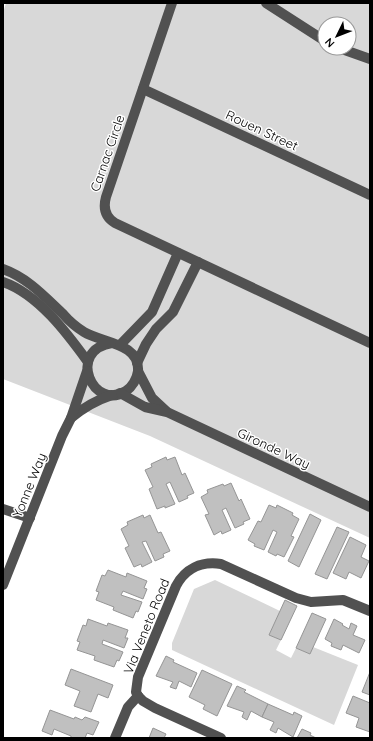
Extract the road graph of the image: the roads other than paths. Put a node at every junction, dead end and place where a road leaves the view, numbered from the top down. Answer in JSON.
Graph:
{"nodes":[{"id":1,"x":172,"y":3,"type":"edge"},
{"id":2,"x":266,"y":3,"type":"edge"},
{"id":3,"x":317,"y":37,"type":"edge"},
{"id":4,"x":357,"y":54,"type":"edge"},
{"id":5,"x":370,"y":59,"type":"edge"},
{"id":6,"x":143,"y":88,"type":"junction"},
{"id":7,"x":370,"y":195,"type":"edge"},
{"id":8,"x":178,"y":253,"type":"junction"},
{"id":9,"x":198,"y":262,"type":"junction"},
{"id":10,"x":3,"y":269,"type":"edge"},
{"id":11,"x":3,"y":282,"type":"edge"},
{"id":12,"x":369,"y":340,"type":"edge"},
{"id":13,"x":116,"y":344,"type":"junction"},
{"id":14,"x":87,"y":366,"type":"junction"},
{"id":15,"x":138,"y":367,"type":"junction"},
{"id":16,"x":116,"y":394,"type":"junction"},
{"id":17,"x":167,"y":412,"type":"junction"},
{"id":18,"x":71,"y":418,"type":"junction"},
{"id":19,"x":370,"y":507,"type":"edge"},
{"id":20,"x":3,"y":509,"type":"edge"},
{"id":21,"x":30,"y":518,"type":"junction"},
{"id":22,"x":3,"y":585,"type":"edge"},
{"id":23,"x":370,"y":611,"type":"edge"},
{"id":24,"x":138,"y":696,"type":"junction"},
{"id":25,"x":115,"y":738,"type":"edge"},
{"id":26,"x":221,"y":738,"type":"edge"}],
"edges":[{"from":1,"to":6,"type":"street","name":"Carnac Circle"},
{"from":2,"to":3,"type":"street"},
{"from":4,"to":5,"type":"street"},
{"from":6,"to":7,"type":"street","name":"Rouen Street"},
{"from":6,"to":8,"type":"street","name":"Carnac Circle"},
{"from":8,"to":9,"type":"street","name":"Carnac Circle"},
{"from":8,"to":13,"type":"street"},
{"from":9,"to":12,"type":"street","name":"Carnac Circle"},
{"from":9,"to":15,"type":"street"},
{"from":10,"to":13,"type":"street"},
{"from":11,"to":14,"type":"street"},
{"from":13,"to":14,"type":"street"},
{"from":13,"to":15,"type":"street"},
{"from":14,"to":16,"type":"street"},
{"from":14,"to":18,"type":"street","name":"Yonne Way"},
{"from":15,"to":16,"type":"street"},
{"from":15,"to":17,"type":"street"},
{"from":16,"to":17,"type":"street"},
{"from":16,"to":18,"type":"street","name":"Yonne Way"},
{"from":17,"to":19,"type":"street","name":"Gironde Way"},
{"from":18,"to":21,"type":"street","name":"Yonne Way"},
{"from":20,"to":21,"type":"street"},
{"from":21,"to":22,"type":"street","name":"Yonne Way"},
{"from":23,"to":24,"type":"street","name":"Via Veneto Road"},
{"from":24,"to":25,"type":"street"},
{"from":24,"to":26,"type":"street"}]}
